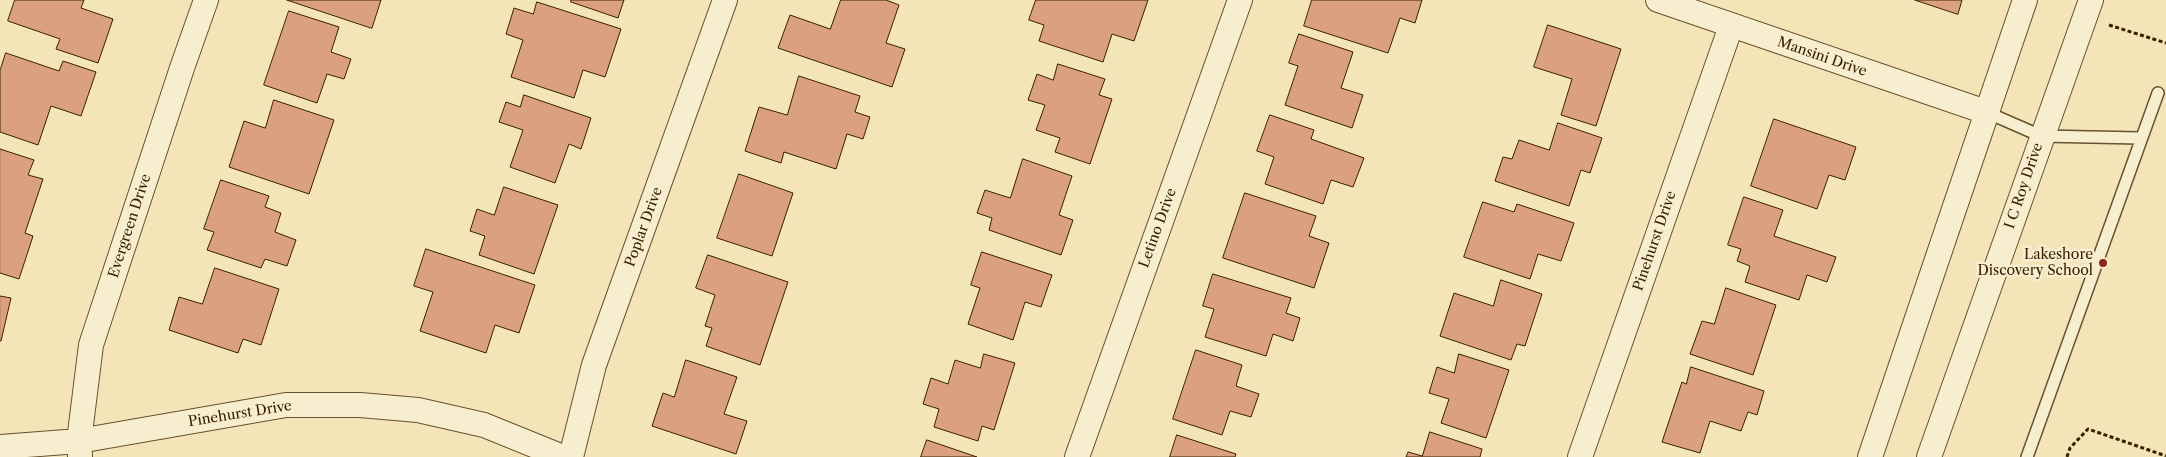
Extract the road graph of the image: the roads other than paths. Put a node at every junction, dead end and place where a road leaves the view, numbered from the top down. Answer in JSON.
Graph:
{"nodes":[{"id":1,"x":206,"y":0,"type":"edge"},
{"id":2,"x":724,"y":0,"type":"edge"},
{"id":3,"x":1240,"y":0,"type":"edge"},
{"id":4,"x":1658,"y":0,"type":"edge"},
{"id":5,"x":2025,"y":0,"type":"edge"},
{"id":6,"x":2091,"y":0,"type":"edge"},
{"id":7,"x":1731,"y":26,"type":"junction"},
{"id":8,"x":2158,"y":93,"type":"dead end"},
{"id":9,"x":1986,"y":112,"type":"junction"},
{"id":10,"x":2041,"y":136,"type":"junction"},
{"id":11,"x":2140,"y":138,"type":"junction"},
{"id":12,"x":0,"y":447,"type":"edge"},
{"id":13,"x":80,"y":449,"type":"edge"},
{"id":14,"x":563,"y":457,"type":"edge"},
{"id":15,"x":571,"y":457,"type":"edge"},
{"id":16,"x":1077,"y":457,"type":"edge"},
{"id":17,"x":1580,"y":457,"type":"edge"},
{"id":18,"x":1870,"y":457,"type":"edge"},
{"id":19,"x":1929,"y":457,"type":"edge"},
{"id":20,"x":2028,"y":457,"type":"edge"}],
"edges":[{"from":1,"to":13,"type":"street","name":"Evergreen Drive"},
{"from":2,"to":15,"type":"street","name":"Poplar Drive"},
{"from":3,"to":16,"type":"street","name":"Letino Drive"},
{"from":4,"to":7,"type":"street","name":"Mansini Drive"},
{"from":5,"to":9,"type":"street"},
{"from":6,"to":10,"type":"street","name":"I C Roy Drive"},
{"from":7,"to":9,"type":"street","name":"Mansini Drive"},
{"from":7,"to":17,"type":"street","name":"Pinehurst Drive"},
{"from":8,"to":11,"type":"lane"},
{"from":9,"to":10,"type":"lane"},
{"from":9,"to":18,"type":"street"},
{"from":10,"to":11,"type":"lane"},
{"from":10,"to":19,"type":"street","name":"I C Roy Drive"},
{"from":11,"to":20,"type":"lane"},
{"from":12,"to":13,"type":"street","name":"Pinehurst Drive"},
{"from":13,"to":14,"type":"street","name":"Pinehurst Drive"}]}
